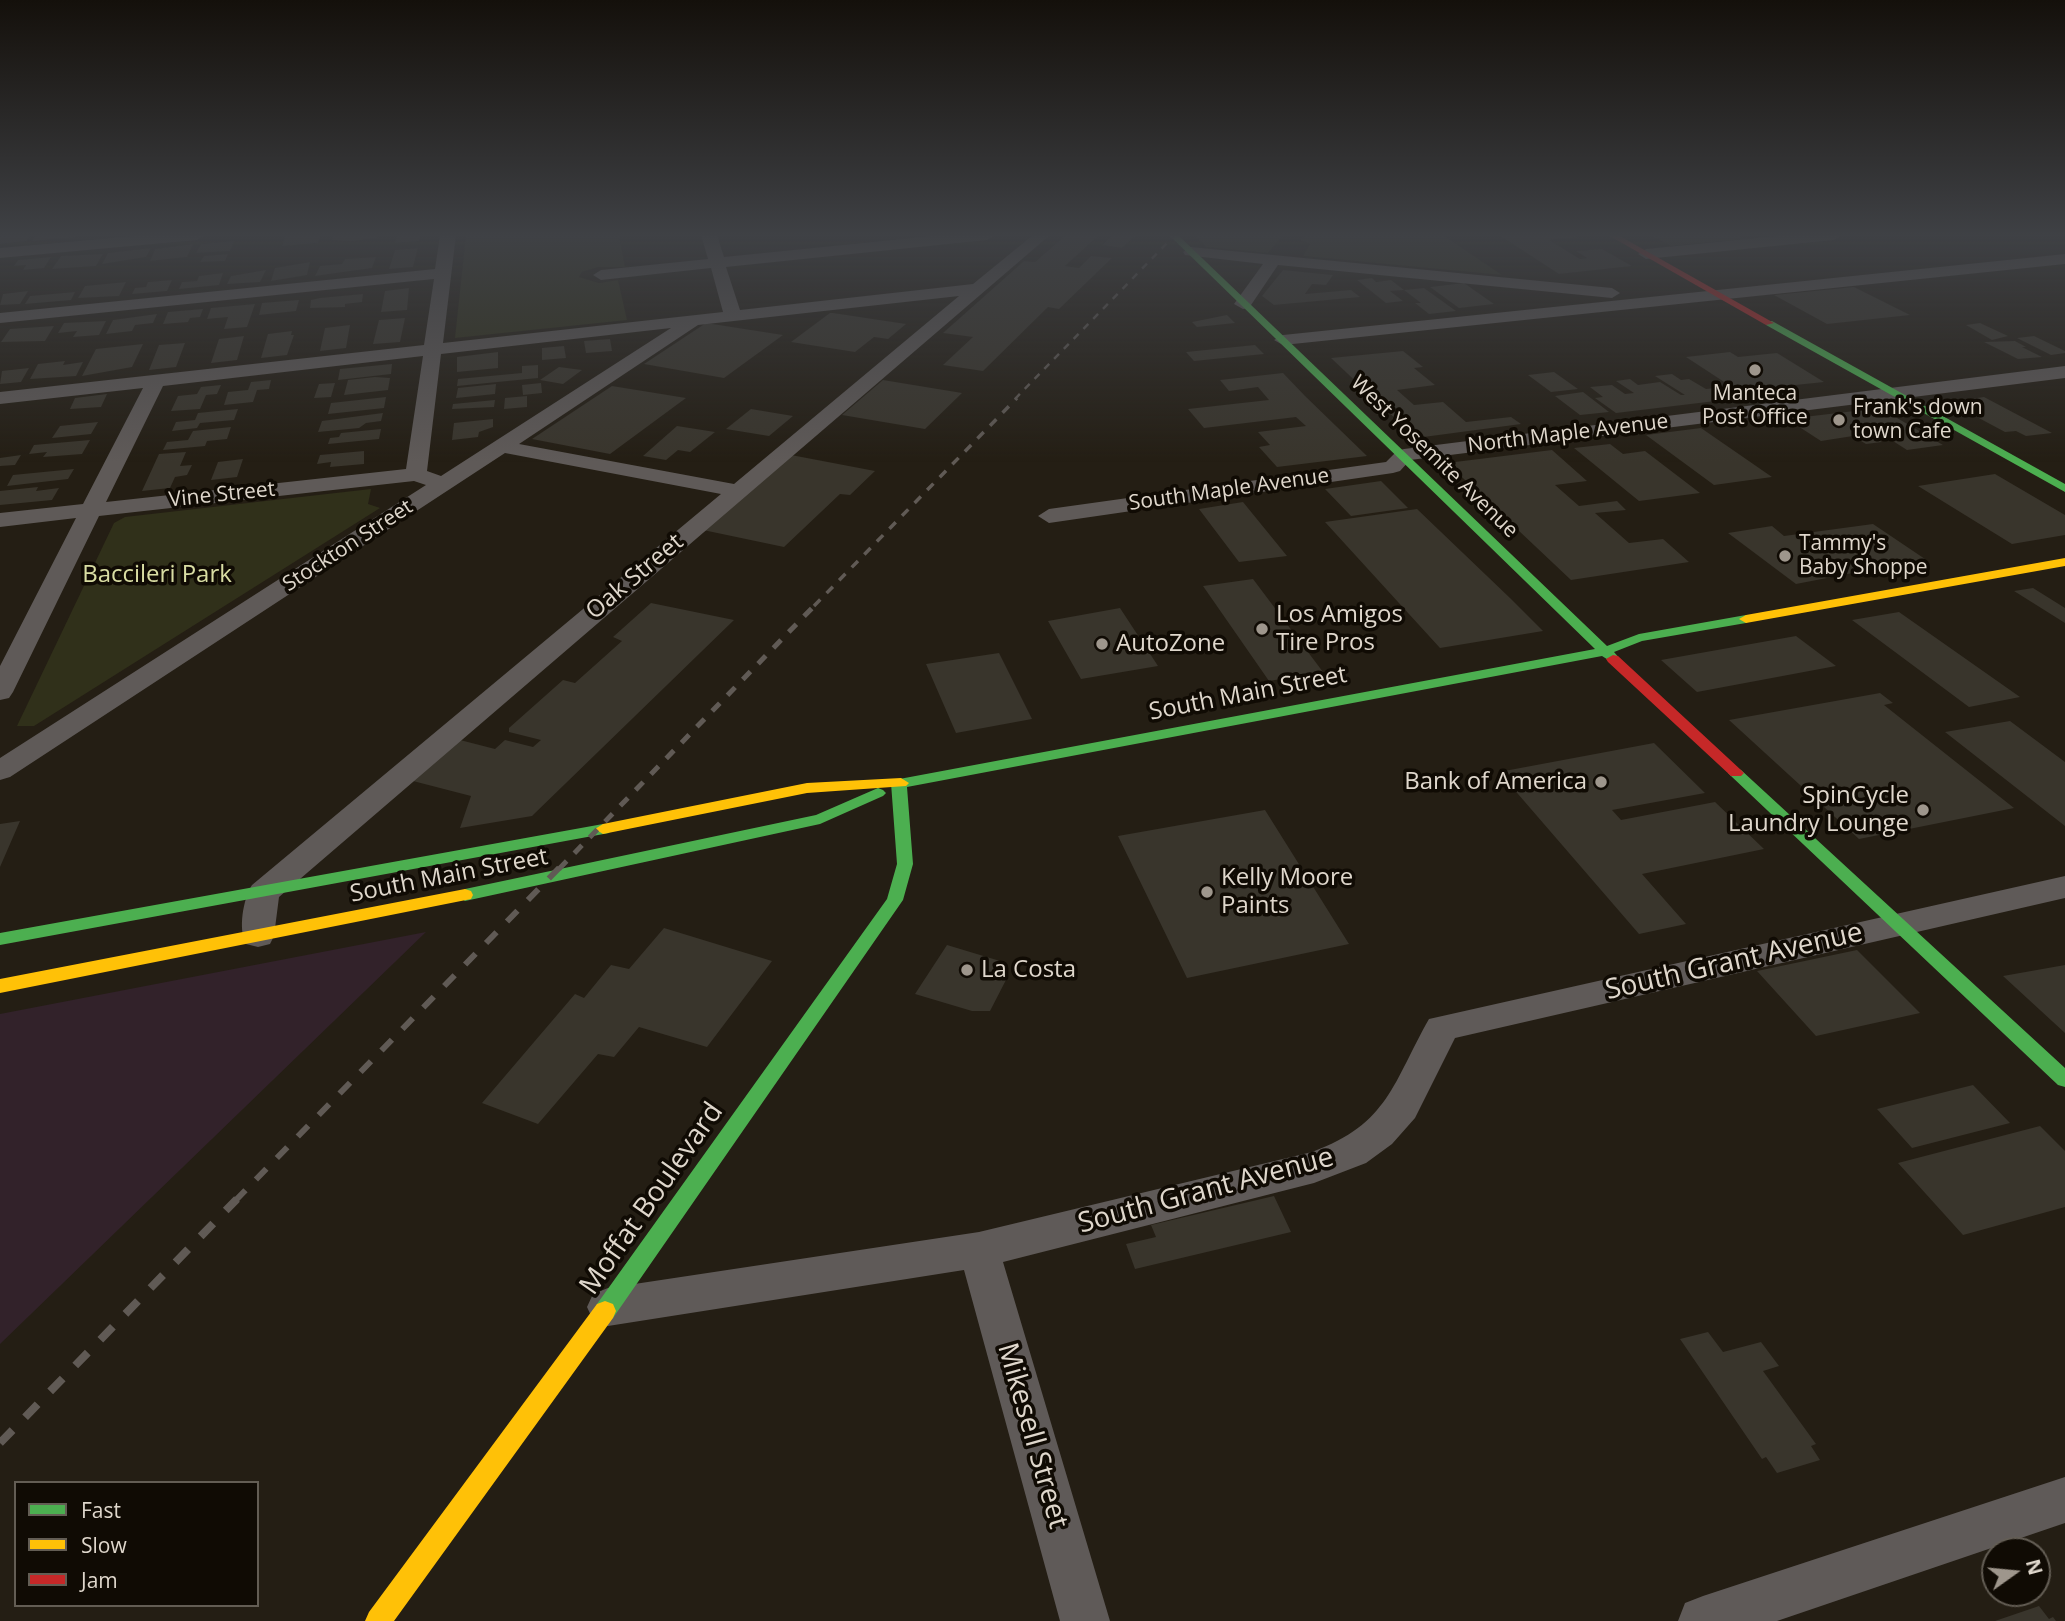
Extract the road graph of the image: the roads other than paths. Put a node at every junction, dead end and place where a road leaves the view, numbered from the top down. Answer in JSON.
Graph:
{"nodes":[{"id":1,"x":74,"y":311,"type":"edge"},
{"id":2,"x":438,"y":311,"type":"edge"},
{"id":3,"x":731,"y":311,"type":"edge"},
{"id":4,"x":781,"y":311,"type":"edge"},
{"id":5,"x":950,"y":311,"type":"edge"},
{"id":6,"x":1257,"y":311,"type":"edge"},
{"id":7,"x":1573,"y":311,"type":"edge"},
{"id":8,"x":1746,"y":311,"type":"edge"},
{"id":9,"x":733,"y":316,"type":"junction"},
{"id":10,"x":0,"y":318,"type":"edge"},
{"id":11,"x":695,"y":320,"type":"junction"},
{"id":12,"x":1283,"y":340,"type":"junction"},
{"id":13,"x":433,"y":349,"type":"junction"},
{"id":14,"x":2065,"y":372,"type":"edge"},
{"id":15,"x":156,"y":380,"type":"junction"},
{"id":16,"x":1895,"y":393,"type":"junction"},
{"id":17,"x":0,"y":397,"type":"edge"},
{"id":18,"x":503,"y":447,"type":"junction"},
{"id":19,"x":1404,"y":455,"type":"junction"},
{"id":20,"x":416,"y":474,"type":"junction"},
{"id":21,"x":443,"y":484,"type":"junction"},
{"id":22,"x":2065,"y":489,"type":"edge"},
{"id":23,"x":738,"y":491,"type":"junction"},
{"id":24,"x":91,"y":510,"type":"junction"},
{"id":25,"x":1049,"y":516,"type":"dead end"},
{"id":26,"x":0,"y":520,"type":"edge"},
{"id":27,"x":2065,"y":562,"type":"edge"},
{"id":28,"x":1605,"y":651,"type":"junction"},
{"id":29,"x":0,"y":692,"type":"edge"},
{"id":30,"x":0,"y":771,"type":"edge"},
{"id":31,"x":899,"y":783,"type":"junction"},
{"id":32,"x":2065,"y":887,"type":"edge"},
{"id":33,"x":263,"y":892,"type":"junction"},
{"id":34,"x":1900,"y":924,"type":"junction"},
{"id":35,"x":258,"y":936,"type":"junction"},
{"id":36,"x":0,"y":939,"type":"edge"},
{"id":37,"x":0,"y":986,"type":"edge"},
{"id":38,"x":2065,"y":1080,"type":"edge"},
{"id":39,"x":979,"y":1250,"type":"junction"},
{"id":40,"x":608,"y":1307,"type":"junction"},
{"id":41,"x":2065,"y":1500,"type":"edge"},
{"id":42,"x":378,"y":1621,"type":"edge"},
{"id":43,"x":1085,"y":1621,"type":"edge"},
{"id":44,"x":1703,"y":1621,"type":"edge"}],
"edges":[{"from":1,"to":10,"type":"street"},
{"from":2,"to":13,"type":"street"},
{"from":3,"to":9,"type":"street"},
{"from":4,"to":9,"type":"street"},
{"from":5,"to":23,"type":"street","name":"Oak Street"},
{"from":6,"to":12,"type":"main road","name":"West Yosemite Avenue"},
{"from":7,"to":12,"type":"street"},
{"from":8,"to":16,"type":"main road"},
{"from":9,"to":11,"type":"street"},
{"from":11,"to":13,"type":"street"},
{"from":11,"to":18,"type":"street","name":"Stockton Street"},
{"from":12,"to":19,"type":"main road","name":"West Yosemite Avenue"},
{"from":13,"to":15,"type":"street"},
{"from":13,"to":20,"type":"street"},
{"from":14,"to":16,"type":"street","name":"North Maple Avenue"},
{"from":15,"to":17,"type":"street"},
{"from":15,"to":24,"type":"street"},
{"from":16,"to":19,"type":"street","name":"North Maple Avenue"},
{"from":16,"to":22,"type":"main road"},
{"from":18,"to":21,"type":"street","name":"Stockton Street"},
{"from":18,"to":23,"type":"street"},
{"from":19,"to":25,"type":"street","name":"South Maple Avenue"},
{"from":19,"to":28,"type":"main road","name":"West Yosemite Avenue"},
{"from":20,"to":21,"type":"street","name":"Vine Street"},
{"from":20,"to":24,"type":"street","name":"Vine Street"},
{"from":21,"to":30,"type":"street","name":"Stockton Street"},
{"from":23,"to":33,"type":"street","name":"Oak Street"},
{"from":24,"to":26,"type":"street","name":"Vine Street"},
{"from":24,"to":29,"type":"street"},
{"from":27,"to":28,"type":"main road","name":"South Main Street"},
{"from":28,"to":31,"type":"main road","name":"South Main Street"},
{"from":28,"to":34,"type":"main road","name":"West Yosemite Avenue"},
{"from":31,"to":33,"type":"main road","name":"South Main Street"},
{"from":31,"to":35,"type":"main road","name":"South Main Street"},
{"from":31,"to":40,"type":"main road","name":"Moffat Boulevard"},
{"from":32,"to":34,"type":"street"},
{"from":33,"to":35,"type":"street"},
{"from":33,"to":36,"type":"main road","name":"South Main Street"},
{"from":34,"to":38,"type":"main road","name":"West Yosemite Avenue"},
{"from":34,"to":39,"type":"street","name":"South Grant Avenue"},
{"from":35,"to":37,"type":"main road","name":"South Main Street"},
{"from":39,"to":40,"type":"street","name":"South Grant Avenue"},
{"from":39,"to":43,"type":"street","name":"Mikesell Street"},
{"from":40,"to":42,"type":"main road","name":"Moffat Boulevard"},
{"from":41,"to":44,"type":"street"}]}
